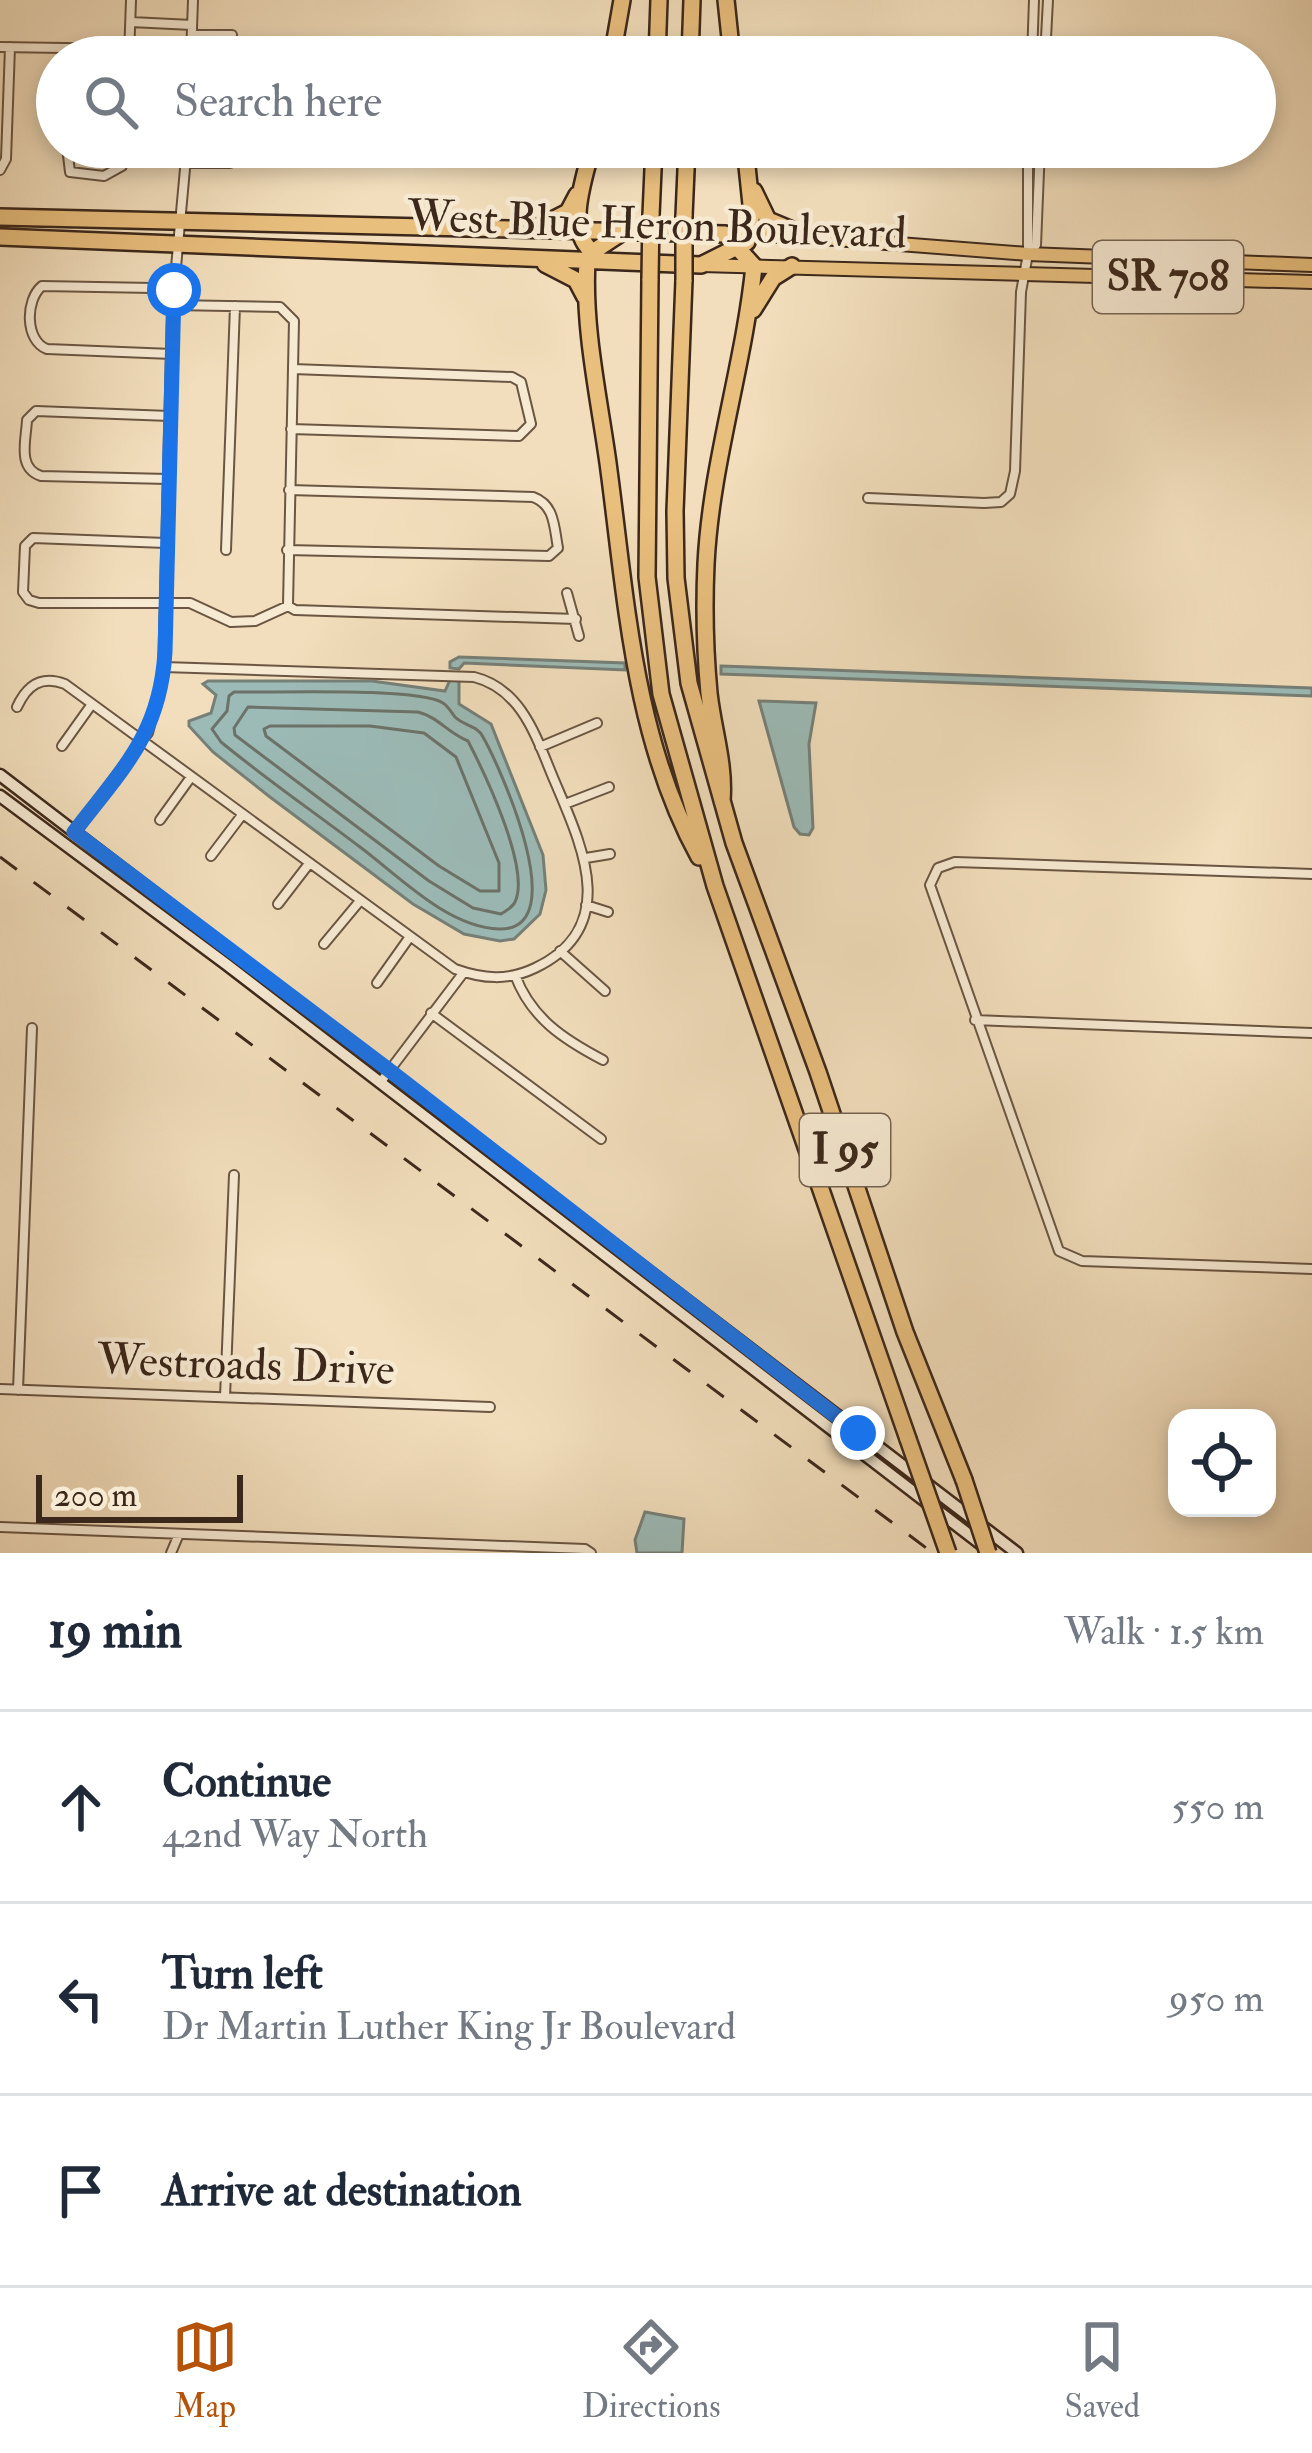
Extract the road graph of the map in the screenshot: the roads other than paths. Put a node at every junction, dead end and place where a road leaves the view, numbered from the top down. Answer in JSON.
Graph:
{"nodes":[{"id":1,"x":131,"y":0,"type":"edge"},
{"id":2,"x":193,"y":0,"type":"edge"},
{"id":3,"x":622,"y":0,"type":"edge"},
{"id":4,"x":658,"y":0,"type":"edge"},
{"id":5,"x":692,"y":0,"type":"edge"},
{"id":6,"x":726,"y":0,"type":"edge"},
{"id":7,"x":1034,"y":0,"type":"edge"},
{"id":8,"x":1048,"y":0,"type":"edge"},
{"id":9,"x":131,"y":22,"type":"junction"},
{"id":10,"x":192,"y":30,"type":"junction"},
{"id":11,"x":232,"y":35,"type":"dead end"},
{"id":12,"x":130,"y":36,"type":"edge"},
{"id":13,"x":192,"y":36,"type":"edge"},
{"id":14,"x":616,"y":36,"type":"edge"},
{"id":15,"x":657,"y":36,"type":"edge"},
{"id":16,"x":691,"y":36,"type":"edge"},
{"id":17,"x":730,"y":36,"type":"edge"},
{"id":18,"x":1033,"y":36,"type":"edge"},
{"id":19,"x":1046,"y":36,"type":"edge"},
{"id":20,"x":5,"y":47,"type":"edge"},
{"id":21,"x":36,"y":50,"type":"edge"},
{"id":22,"x":70,"y":168,"type":"edge"},
{"id":23,"x":120,"y":168,"type":"edge"},
{"id":24,"x":186,"y":168,"type":"edge"},
{"id":25,"x":653,"y":168,"type":"edge"},
{"id":26,"x":685,"y":168,"type":"edge"},
{"id":27,"x":748,"y":168,"type":"edge"},
{"id":28,"x":1028,"y":168,"type":"edge"},
{"id":29,"x":1039,"y":168,"type":"edge"},
{"id":30,"x":2,"y":169,"type":"edge"},
{"id":31,"x":586,"y":170,"type":"joint"},
{"id":32,"x":748,"y":171,"type":"junction"},
{"id":33,"x":0,"y":217,"type":"edge"},
{"id":34,"x":181,"y":221,"type":"junction"},
{"id":35,"x":335,"y":227,"type":"junction"},
{"id":36,"x":423,"y":229,"type":"junction"},
{"id":37,"x":533,"y":230,"type":"junction"},
{"id":38,"x":577,"y":230,"type":"junction"},
{"id":39,"x":625,"y":232,"type":"junction"},
{"id":40,"x":0,"y":237,"type":"edge"},
{"id":41,"x":809,"y":237,"type":"junction"},
{"id":42,"x":745,"y":241,"type":"junction"},
{"id":43,"x":178,"y":242,"type":"junction"},
{"id":44,"x":254,"y":245,"type":"junction"},
{"id":45,"x":347,"y":250,"type":"junction"},
{"id":46,"x":1028,"y":254,"type":"junction"},
{"id":47,"x":589,"y":257,"type":"junction"},
{"id":48,"x":531,"y":259,"type":"junction"},
{"id":49,"x":701,"y":265,"type":"junction"},
{"id":50,"x":754,"y":266,"type":"junction"},
{"id":51,"x":792,"y":266,"type":"junction"},
{"id":52,"x":1312,"y":266,"type":"edge"},
{"id":53,"x":1024,"y":272,"type":"junction"},
{"id":54,"x":1312,"y":283,"type":"edge"},
{"id":55,"x":153,"y":288,"type":"dead end"},
{"id":56,"x":587,"y":300,"type":"junction"},
{"id":57,"x":172,"y":305,"type":"junction"},
{"id":58,"x":235,"y":306,"type":"junction"},
{"id":59,"x":749,"y":318,"type":"junction"},
{"id":60,"x":172,"y":354,"type":"junction"},
{"id":61,"x":293,"y":369,"type":"junction"},
{"id":62,"x":170,"y":416,"type":"junction"},
{"id":63,"x":291,"y":429,"type":"junction"},
{"id":64,"x":168,"y":479,"type":"junction"},
{"id":65,"x":289,"y":490,"type":"junction"},
{"id":66,"x":868,"y":498,"type":"dead end"},
{"id":67,"x":166,"y":543,"type":"junction"},
{"id":68,"x":226,"y":550,"type":"dead end"},
{"id":69,"x":287,"y":550,"type":"junction"},
{"id":70,"x":567,"y":593,"type":"dead end"},
{"id":71,"x":165,"y":605,"type":"junction"},
{"id":72,"x":288,"y":606,"type":"junction"},
{"id":73,"x":576,"y":619,"type":"junction"},
{"id":74,"x":580,"y":636,"type":"dead end"},
{"id":75,"x":164,"y":667,"type":"junction"},
{"id":76,"x":92,"y":704,"type":"junction"},
{"id":77,"x":17,"y":707,"type":"dead end"},
{"id":78,"x":597,"y":723,"type":"dead end"},
{"id":79,"x":142,"y":740,"type":"junction"},
{"id":80,"x":62,"y":746,"type":"dead end"},
{"id":81,"x":541,"y":747,"type":"junction"},
{"id":82,"x":191,"y":777,"type":"junction"},
{"id":83,"x":5,"y":778,"type":"edge"},
{"id":84,"x":609,"y":788,"type":"dead end"},
{"id":85,"x":1,"y":797,"type":"edge"},
{"id":86,"x":722,"y":801,"type":"junction"},
{"id":87,"x":564,"y":804,"type":"junction"},
{"id":88,"x":242,"y":815,"type":"junction"},
{"id":89,"x":160,"y":820,"type":"dead end"},
{"id":90,"x":74,"y":832,"type":"junction"},
{"id":91,"x":610,"y":854,"type":"dead end"},
{"id":92,"x":211,"y":856,"type":"dead end"},
{"id":93,"x":586,"y":858,"type":"junction"},
{"id":94,"x":308,"y":865,"type":"junction"},
{"id":95,"x":1312,"y":874,"type":"edge"},
{"id":96,"x":715,"y":886,"type":"junction"},
{"id":97,"x":359,"y":902,"type":"junction"},
{"id":98,"x":278,"y":904,"type":"dead end"},
{"id":99,"x":586,"y":905,"type":"junction"},
{"id":100,"x":608,"y":913,"type":"dead end"},
{"id":101,"x":409,"y":938,"type":"junction"},
{"id":102,"x":324,"y":944,"type":"dead end"},
{"id":103,"x":560,"y":951,"type":"junction"},
{"id":104,"x":464,"y":972,"type":"junction"},
{"id":105,"x":514,"y":975,"type":"junction"},
{"id":106,"x":377,"y":983,"type":"dead end"},
{"id":107,"x":605,"y":991,"type":"dead end"},
{"id":108,"x":431,"y":1012,"type":"junction"},
{"id":109,"x":975,"y":1020,"type":"junction"},
{"id":110,"x":32,"y":1028,"type":"dead end"},
{"id":111,"x":1312,"y":1033,"type":"edge"},
{"id":112,"x":603,"y":1060,"type":"dead end"},
{"id":113,"x":389,"y":1070,"type":"junction"},
{"id":114,"x":380,"y":1083,"type":"junction"},
{"id":115,"x":601,"y":1139,"type":"dead end"},
{"id":116,"x":234,"y":1175,"type":"dead end"},
{"id":117,"x":1312,"y":1269,"type":"edge"},
{"id":118,"x":768,"y":1383,"type":"junction"},
{"id":119,"x":0,"y":1389,"type":"edge"},
{"id":120,"x":18,"y":1390,"type":"junction"},
{"id":121,"x":225,"y":1397,"type":"junction"},
{"id":122,"x":490,"y":1407,"type":"dead end"},
{"id":123,"x":858,"y":1433,"type":"junction"},
{"id":124,"x":0,"y":1527,"type":"edge"},
{"id":125,"x":179,"y":1534,"type":"junction"},
{"id":126,"x":329,"y":1539,"type":"junction"},
{"id":127,"x":171,"y":1553,"type":"edge"},
{"id":128,"x":325,"y":1553,"type":"edge"},
{"id":129,"x":591,"y":1553,"type":"edge"},
{"id":130,"x":948,"y":1553,"type":"edge"},
{"id":131,"x":990,"y":1553,"type":"edge"},
{"id":132,"x":1017,"y":1553,"type":"edge"}],
"edges":[{"from":1,"to":9,"type":"street"},
{"from":2,"to":10,"type":"street"},
{"from":3,"to":14,"type":"highway"},
{"from":4,"to":15,"type":"highway"},
{"from":5,"to":16,"type":"highway"},
{"from":6,"to":17,"type":"highway"},
{"from":7,"to":18,"type":"street"},
{"from":8,"to":19,"type":"street"},
{"from":9,"to":10,"type":"street"},
{"from":9,"to":12,"type":"street"},
{"from":10,"to":11,"type":"street"},
{"from":10,"to":13,"type":"street"},
{"from":20,"to":21,"type":"street"},
{"from":20,"to":30,"type":"street"},
{"from":22,"to":23,"type":"street"},
{"from":24,"to":34,"type":"street"},
{"from":25,"to":96,"type":"highway","number":"I 95","bridge":true},
{"from":26,"to":86,"type":"highway","number":"I 95","bridge":true},
{"from":27,"to":32,"type":"highway"},
{"from":28,"to":46,"type":"street"},
{"from":29,"to":46,"type":"street"},
{"from":31,"to":37,"type":"highway"},
{"from":31,"to":38,"type":"highway"},
{"from":32,"to":41,"type":"highway"},
{"from":32,"to":42,"type":"highway"},
{"from":33,"to":34,"type":"highway","name":"West Blue Heron Boulevard"},
{"from":34,"to":35,"type":"highway","name":"West Blue Heron Boulevard"},
{"from":34,"to":43,"type":"street"},
{"from":35,"to":36,"type":"highway","name":"West Blue Heron Boulevard"},
{"from":35,"to":44,"type":"highway"},
{"from":36,"to":37,"type":"highway","name":"West Blue Heron Boulevard"},
{"from":36,"to":45,"type":"highway"},
{"from":37,"to":38,"type":"highway","name":"West Blue Heron Boulevard"},
{"from":38,"to":39,"type":"highway","name":"West Blue Heron Boulevard"},
{"from":38,"to":47,"type":"highway"},
{"from":39,"to":42,"type":"highway","name":"West Blue Heron Boulevard"},
{"from":39,"to":47,"type":"highway"},
{"from":40,"to":43,"type":"highway","name":"West Blue Heron Boulevard"},
{"from":41,"to":42,"type":"main road","name":"West Blue Heron Boulevard","number":"SR 708"},
{"from":41,"to":46,"type":"main road","name":"West Blue Heron Boulevard","number":"SR 708"},
{"from":42,"to":49,"type":"highway"},
{"from":42,"to":50,"type":"highway"},
{"from":43,"to":44,"type":"highway","name":"West Blue Heron Boulevard"},
{"from":43,"to":57,"type":"street"},
{"from":44,"to":45,"type":"highway","name":"West Blue Heron Boulevard"},
{"from":45,"to":48,"type":"highway","name":"West Blue Heron Boulevard"},
{"from":46,"to":52,"type":"main road","name":"West Blue Heron Boulevard","number":"SR 708"},
{"from":46,"to":53,"type":"street"},
{"from":47,"to":48,"type":"highway","name":"West Blue Heron Boulevard"},
{"from":47,"to":49,"type":"highway","name":"West Blue Heron Boulevard","number":"SR 708"},
{"from":47,"to":56,"type":"highway"},
{"from":48,"to":56,"type":"highway"},
{"from":49,"to":50,"type":"main road","name":"West Blue Heron Boulevard","number":"SR 708"},
{"from":50,"to":51,"type":"main road","name":"West Blue Heron Boulevard","number":"SR 708"},
{"from":50,"to":59,"type":"highway"},
{"from":51,"to":53,"type":"main road","name":"West Blue Heron Boulevard","number":"SR 708"},
{"from":51,"to":59,"type":"highway"},
{"from":53,"to":54,"type":"main road","name":"West Blue Heron Boulevard","number":"SR 708"},
{"from":53,"to":66,"type":"street"},
{"from":55,"to":60,"type":"street"},
{"from":56,"to":96,"type":"highway"},
{"from":57,"to":58,"type":"street"},
{"from":57,"to":60,"type":"street"},
{"from":58,"to":61,"type":"street"},
{"from":58,"to":68,"type":"street"},
{"from":59,"to":86,"type":"highway"},
{"from":60,"to":62,"type":"street"},
{"from":61,"to":63,"type":"street"},
{"from":61,"to":63,"type":"street"},
{"from":62,"to":64,"type":"street"},
{"from":62,"to":64,"type":"street"},
{"from":63,"to":65,"type":"street"},
{"from":64,"to":67,"type":"street"},
{"from":65,"to":69,"type":"street"},
{"from":65,"to":69,"type":"street"},
{"from":67,"to":71,"type":"street"},
{"from":67,"to":71,"type":"street"},
{"from":69,"to":72,"type":"street"},
{"from":70,"to":73,"type":"street"},
{"from":71,"to":72,"type":"street"},
{"from":71,"to":75,"type":"street"},
{"from":72,"to":73,"type":"street"},
{"from":73,"to":74,"type":"street"},
{"from":75,"to":79,"type":"street"},
{"from":75,"to":81,"type":"street"},
{"from":76,"to":77,"type":"street"},
{"from":76,"to":79,"type":"street"},
{"from":76,"to":80,"type":"street"},
{"from":78,"to":81,"type":"street"},
{"from":79,"to":82,"type":"street"},
{"from":79,"to":90,"type":"street"},
{"from":81,"to":87,"type":"street"},
{"from":82,"to":88,"type":"street"},
{"from":82,"to":89,"type":"street"},
{"from":83,"to":90,"type":"main road"},
{"from":84,"to":87,"type":"street"},
{"from":85,"to":114,"type":"main road"},
{"from":86,"to":131,"type":"highway","number":"I 95","bridge":true},
{"from":87,"to":93,"type":"street"},
{"from":88,"to":92,"type":"street"},
{"from":88,"to":94,"type":"street"},
{"from":90,"to":113,"type":"main road"},
{"from":91,"to":93,"type":"street"},
{"from":93,"to":99,"type":"street"},
{"from":94,"to":97,"type":"street"},
{"from":94,"to":98,"type":"street"},
{"from":95,"to":109,"type":"street"},
{"from":96,"to":130,"type":"highway","number":"I 95","bridge":true},
{"from":97,"to":101,"type":"street"},
{"from":97,"to":102,"type":"street"},
{"from":99,"to":100,"type":"street"},
{"from":99,"to":103,"type":"street"},
{"from":101,"to":104,"type":"street"},
{"from":101,"to":106,"type":"street"},
{"from":103,"to":105,"type":"street"},
{"from":103,"to":107,"type":"street"},
{"from":104,"to":105,"type":"street"},
{"from":104,"to":108,"type":"street"},
{"from":105,"to":112,"type":"street"},
{"from":108,"to":113,"type":"street"},
{"from":108,"to":115,"type":"street"},
{"from":109,"to":111,"type":"street"},
{"from":109,"to":117,"type":"street"},
{"from":110,"to":120,"type":"street"},
{"from":113,"to":114,"type":"street"},
{"from":113,"to":123,"type":"main road"},
{"from":114,"to":118,"type":"main road"},
{"from":116,"to":121,"type":"street"},
{"from":118,"to":123,"type":"main road"},
{"from":118,"to":131,"type":"main road"},
{"from":119,"to":120,"type":"street","name":"Westroads Drive"},
{"from":120,"to":121,"type":"street","name":"Westroads Drive"},
{"from":121,"to":122,"type":"street","name":"Westroads Drive"},
{"from":123,"to":132,"type":"main road"},
{"from":124,"to":125,"type":"street"},
{"from":125,"to":126,"type":"street"},
{"from":125,"to":127,"type":"street"},
{"from":126,"to":128,"type":"street"},
{"from":126,"to":129,"type":"street"}]}
